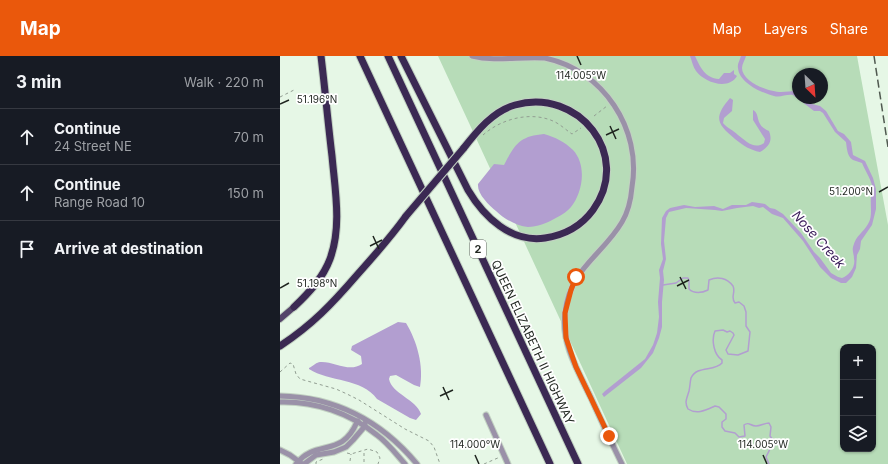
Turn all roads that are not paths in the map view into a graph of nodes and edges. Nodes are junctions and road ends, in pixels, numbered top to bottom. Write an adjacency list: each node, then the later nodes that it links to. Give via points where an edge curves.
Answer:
1 (321, 56): 6 (highway, via 336,199 336,237 330,260 319,280)
2 (360, 56): 20 (highway, 2)
3 (388, 56): 21 (highway, QUEEN ELIZABETH II HIGHWAY / 2)
4 (401, 56): 8 (highway, bridge, via 468,190 480,208 498,226 530,238 542,239 562,234 590,214 605,186 606,162 599,138 581,117 557,104 537,102 506,109 483,125 462,149 406,216 378,252 333,303 308,327)
5 (472, 56): 22 (street, via 532,56 561,62 596,84 612,101 626,126 634,167 628,209 606,244 576,277 565,313 566,338 572,357)
6 (294, 307): 7 (main road)
7 (280, 319)
8 (280, 346)
9 (280, 396): 12 (street, via 323,401)
10 (280, 402): 13 (street, via 304,403 331,409)
11 (486, 415): 19 (street)
12 (364, 418): 13 (street); 14 (street); 18 (street, via 392,438)
13 (356, 422): 14 (street); 16 (street, via 350,435 341,443 315,450)
14 (365, 426): 16 (street, via 346,447 316,455); 17 (street, via 381,438)
15 (280, 450): 16 (street)
16 (300, 463)
17 (405, 464)
18 (417, 464)
19 (508, 464)
20 (550, 464)
21 (578, 464)
22 (622, 464)

